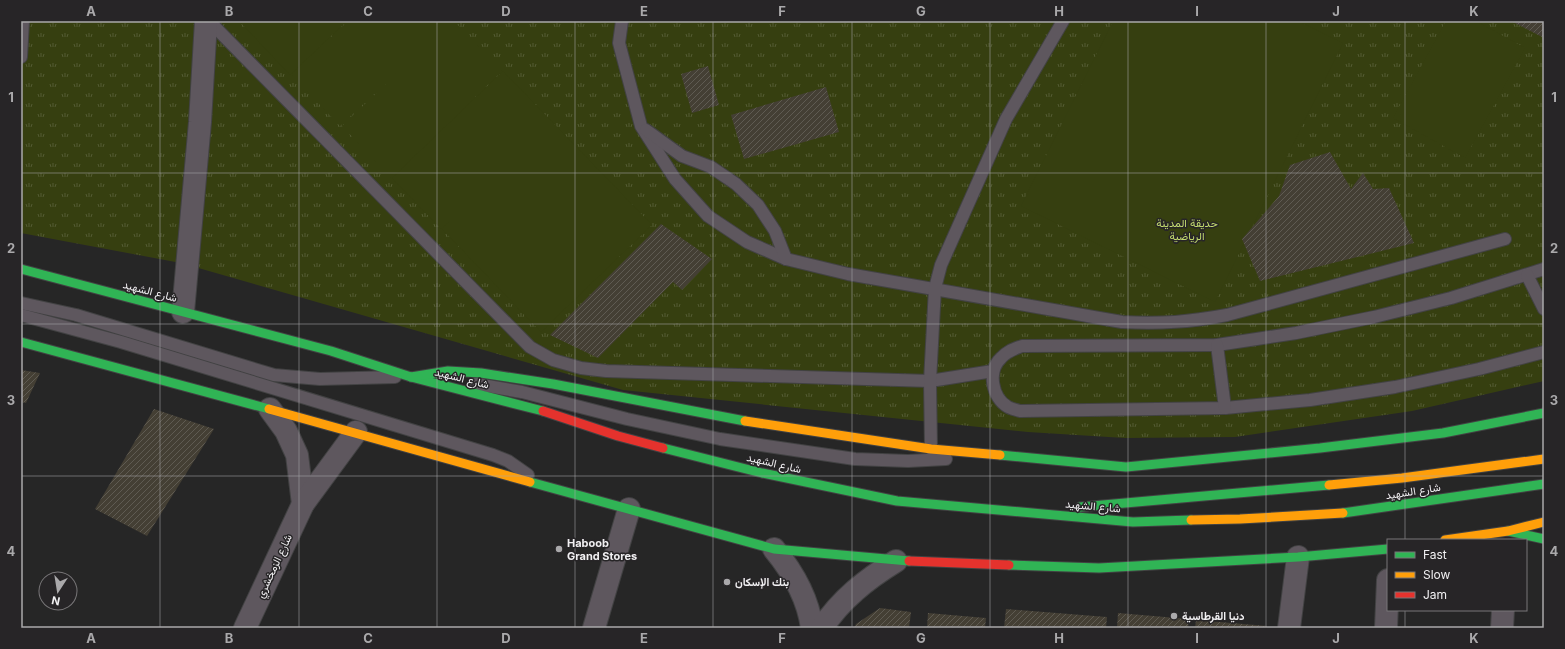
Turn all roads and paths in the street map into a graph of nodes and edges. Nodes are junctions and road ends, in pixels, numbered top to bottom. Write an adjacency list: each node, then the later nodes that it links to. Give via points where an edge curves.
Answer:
1 (23, 21): 5 (lane)
2 (208, 21): 15 (street); 22 (lane, via 530,347 553,360 580,368 606,371)
3 (622, 21): 6 (lane, via 619,44)
4 (1063, 21): 12 (lane, via 1006,119 941,265)
5 (21, 57)
6 (640, 126): 8 (lane, via 675,179 708,216 747,242); 8 (lane, via 682,156 711,167 736,184 758,205 775,231)
7 (1505, 239): 12 (lane, via 1227,316 1192,322 1122,322)
8 (786, 259): 12 (lane, via 848,274)
9 (21, 269): 15 (main road, شارع الشهيد)
10 (1544, 269): 11 (lane)
11 (1527, 275): 14 (lane); 18 (lane, via 1451,298 1374,317 1296,333)
12 (935, 288): 22 (lane)
13 (21, 303): 21 (lane, via 76,315 274,375 320,380)
14 (1544, 310)
15 (183, 312): 21 (main road, شارع الشهيد, via 331,352)
16 (21, 315): 30 (lane, via 121,342 493,455 508,461)
17 (21, 342): 24 (main road)
18 (1217, 344): 20 (lane, via 1022,346 1010,350 999,359); 23 (lane)
19 (1544, 352): 23 (lane, via 1479,370 1395,387 1310,400)
20 (993, 371): 22 (lane); 23 (lane, via 993,384 998,397 1008,406 1020,411)
21 (411, 377): 27 (main road, via 448,371 481,372 742,420); 28 (lane, via 522,392 720,439 832,456 908,461); 34 (main road, شارع الشهيد, via 540,410 618,436 762,474 897,501)
22 (930, 381): 27 (lane)
23 (1225, 408)
24 (270, 409): 26 (main road); 32 (street, via 286,431 297,455)
25 (1544, 413): 28 (main road, via 1443,433 1126,467)
26 (356, 432): 30 (main road); 32 (street, شارع الزمخشري)
27 (931, 449): 28 (main road)
28 (997, 455)
29 (1544, 459): 34 (main road, via 1402,478)
30 (539, 484): 33 (main road)
31 (1544, 484): 34 (main road, شارع الشهيد, via 1354,512 1240,519 1133,522)
32 (304, 504): 45 (street, شارع الزمخشري)
33 (628, 509): 40 (main road); 46 (street)
34 (1022, 512)
35 (1544, 522): 36 (main road)
36 (1508, 535): 37 (main road); 38 (main road)
37 (1458, 539)
38 (1544, 540)
39 (1387, 548): 41 (main road)
40 (774, 549): 42 (main road); 47 (street, via 787,565 806,600)
41 (1298, 557): 42 (main road, via 1099,568); 49 (street)
42 (896, 561): 48 (street, via 858,587 841,603)
43 (1387, 604): 50 (street)
44 (1503, 611): 51 (street)
45 (245, 628)
46 (594, 628)
47 (812, 628)
48 (822, 628)
49 (1289, 628)
50 (1386, 628)
51 (1502, 628)

